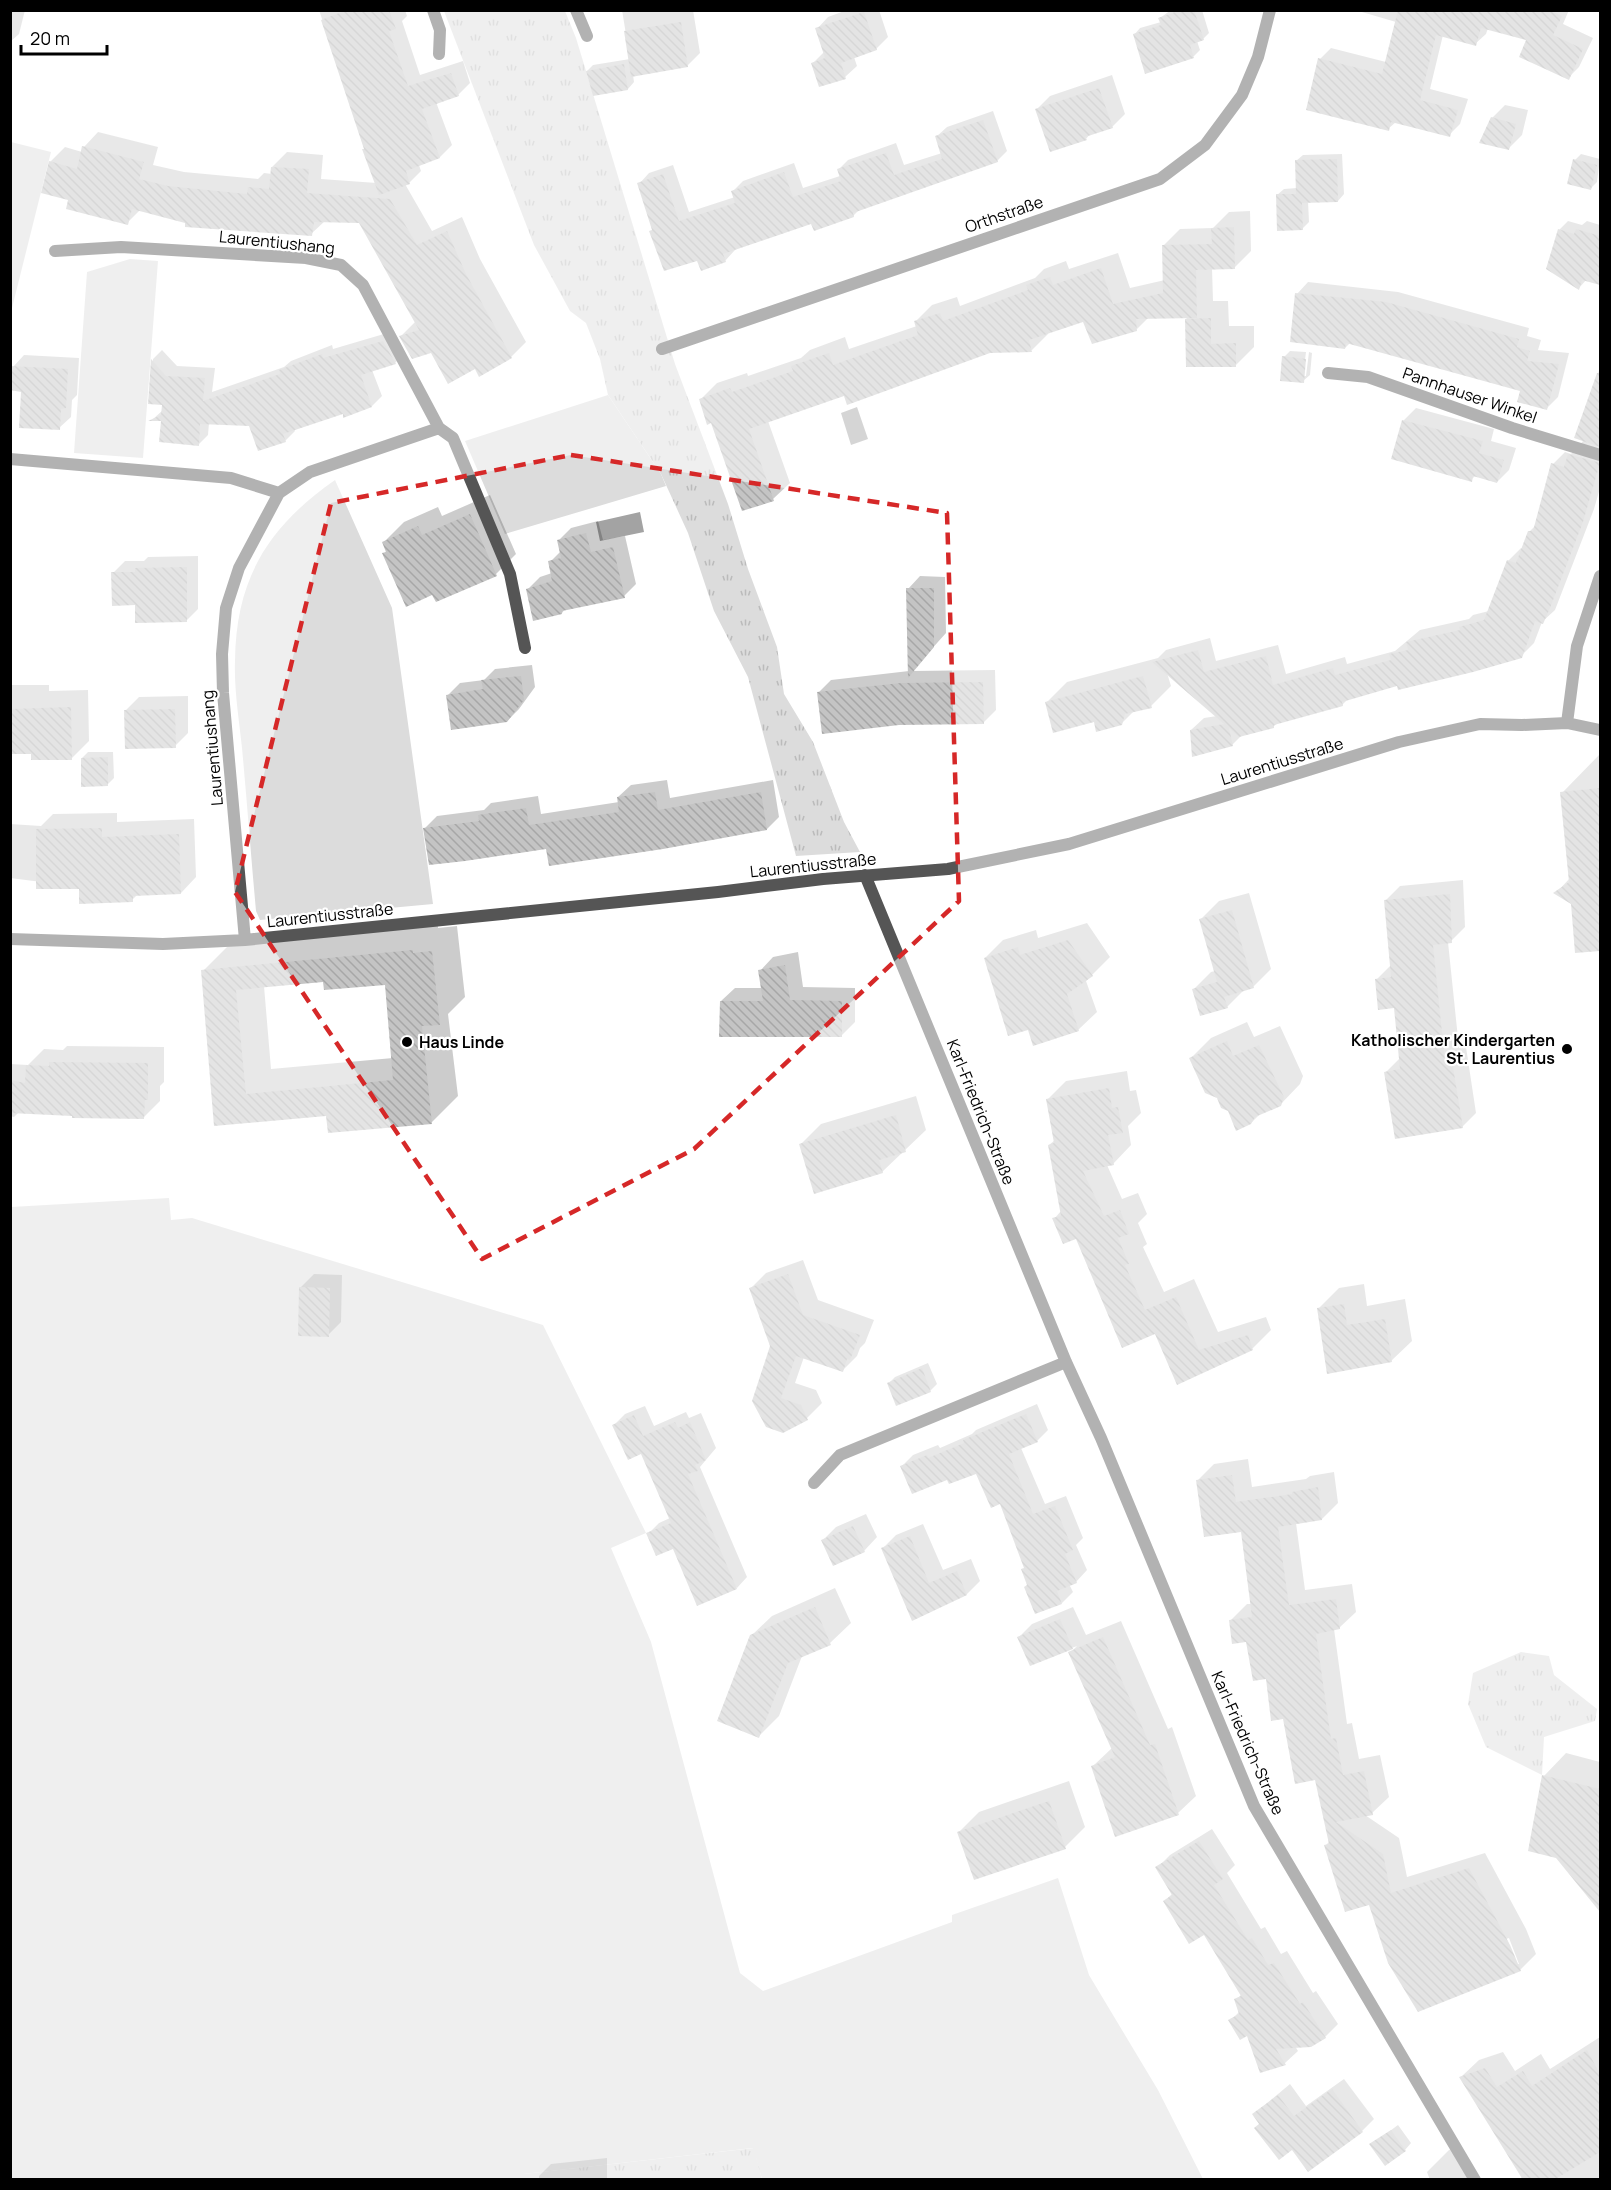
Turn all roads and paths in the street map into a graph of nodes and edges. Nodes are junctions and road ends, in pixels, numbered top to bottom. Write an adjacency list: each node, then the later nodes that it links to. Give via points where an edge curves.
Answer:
1 (433, 10): 5 (street, via 440,30)
2 (576, 10): 4 (street)
3 (1270, 10): 7 (street, Orthstraße, via 1258,57 1242,95 1205,145 1160,178)
4 (587, 36)
5 (439, 54)
6 (55, 251): 9 (street, Laurentiushang, via 121,247 306,258 341,265 363,285)
7 (662, 349)
8 (1328, 373): 10 (street, Pannhauser Winkel, via 1368,377)
9 (439, 428): 12 (street, Laurentiushang, via 310,472); 14 (street, Laurentiushang, via 453,438 510,574)
10 (1600, 455)
11 (10, 459): 12 (street, via 231,478)
12 (279, 493): 19 (street, Laurentiushang, via 239,568 226,608 222,654)
13 (1600, 576): 15 (street, via 1577,646)
14 (525, 648)
15 (1567, 723): 16 (street, Laurentiusstraße); 17 (street, Laurentiusstraße, via 1480,724 1399,742 1069,844 948,869)
16 (1600, 730)
17 (865, 875): 19 (street, Laurentiusstraße); 20 (street, Karl-Friedrich-Straße)
18 (10, 939): 19 (street, Laurentiusstraße, via 163,944)
19 (245, 940)
20 (1066, 1362): 21 (street, via 840,1455); 22 (street, Karl-Friedrich-Straße, via 1254,1806)
21 (814, 1483)
22 (1475, 2180)

